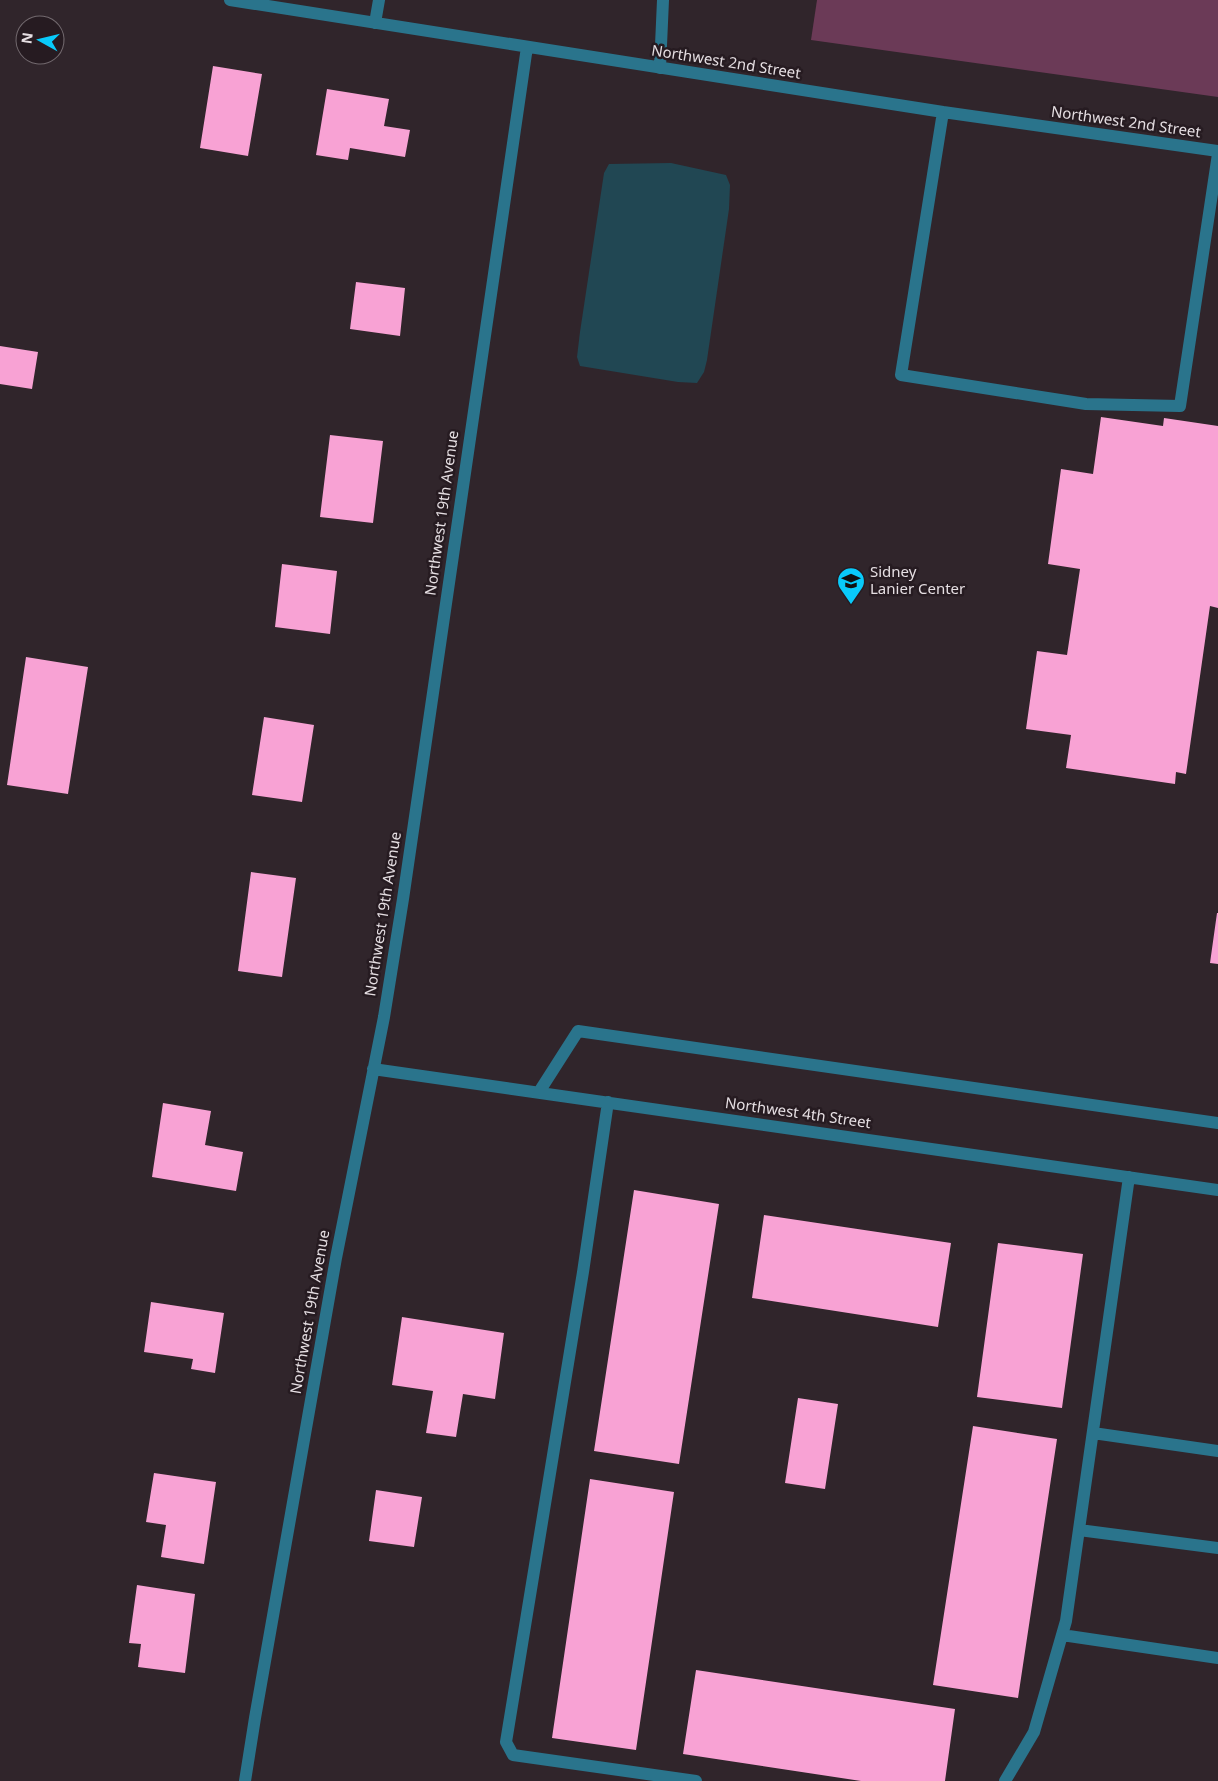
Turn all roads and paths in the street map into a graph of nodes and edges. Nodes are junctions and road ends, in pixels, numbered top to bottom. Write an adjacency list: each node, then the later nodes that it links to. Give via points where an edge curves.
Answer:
1 (230, 0): 4 (street, Northwest 2nd Street)
2 (379, 0): 4 (street)
3 (663, 0): 6 (street)
4 (375, 23): 5 (street, Northwest 2nd Street)
5 (526, 47): 6 (street, Northwest 2nd Street); 9 (street, Northwest 19th Avenue, via 404,889)
6 (660, 68): 7 (street, Northwest 2nd Street)
7 (943, 112): 8 (street, Northwest 2nd Street); 8 (street, via 901,375 1077,403 1180,406)
8 (1218, 152)
9 (373, 1068): 10 (street, Northwest 4th Street); 21 (street, Northwest 19th Avenue)
10 (539, 1092): 11 (street, Northwest 4th Street); 12 (street, via 578,1031)
11 (608, 1102): 13 (street, Northwest 4th Street); 22 (street, via 506,1742 513,1755)
12 (1218, 1123)
13 (1128, 1177): 14 (street, Northwest 4th Street); 15 (street)
14 (1218, 1190)
15 (1093, 1434): 16 (street); 17 (street)
16 (1218, 1451)
17 (1079, 1530): 18 (street); 19 (street)
18 (1218, 1548)
19 (1062, 1635): 20 (street); 23 (street, via 1034,1732)
20 (1218, 1658)
21 (245, 1781)
22 (696, 1781)
23 (1005, 1781)

